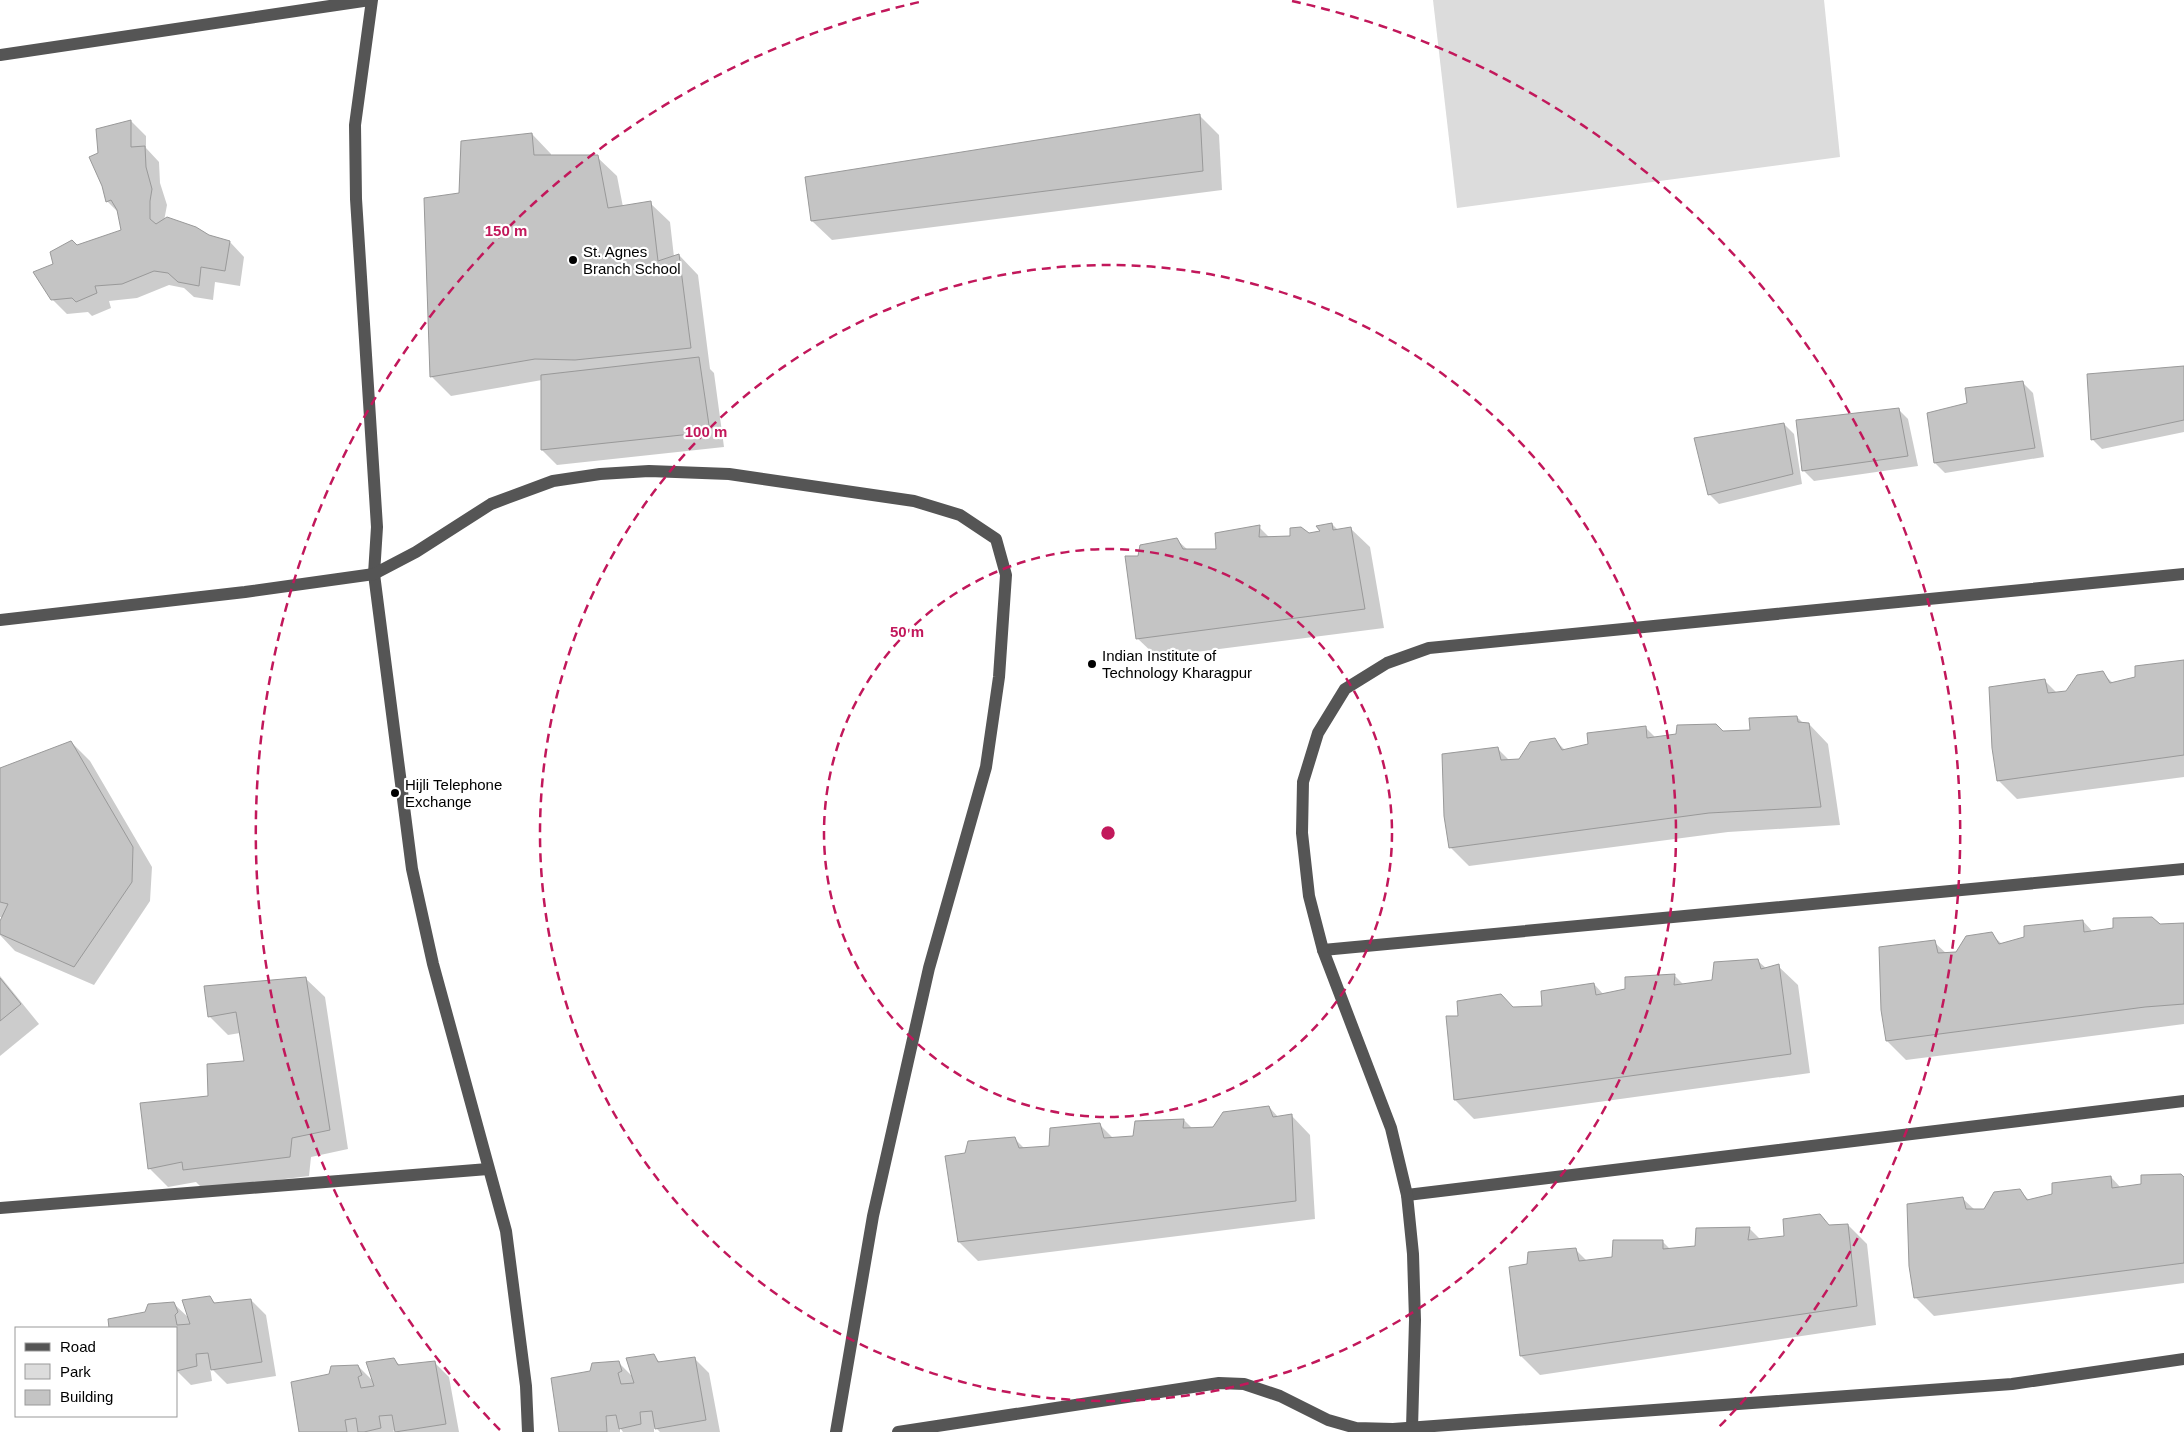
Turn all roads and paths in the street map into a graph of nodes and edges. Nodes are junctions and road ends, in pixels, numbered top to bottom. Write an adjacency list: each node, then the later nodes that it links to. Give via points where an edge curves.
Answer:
1 (371, 0): 2 (street); 3 (street, via 356,134 356,199 377,527)
2 (0, 55)
3 (374, 574): 5 (street); 9 (street, via 412,869 433,964); 15 (street, via 416,552 491,504 553,481 610,473 729,474 914,501 960,516 996,539 1006,575 999,677 986,767 925,987 873,1216)
4 (2184, 574): 7 (street, via 1429,648 1387,662 1345,689 1318,733 1303,782 1302,833 1309,896)
5 (0, 620)
6 (2184, 869): 7 (street)
7 (1323, 950): 10 (street, via 1391,1128)
8 (2184, 1101): 10 (street)
9 (488, 1169): 11 (street); 14 (street, via 506,1231 526,1386)
10 (1407, 1195): 13 (street, via 1415,1320)
11 (0, 1208)
12 (2184, 1359): 13 (street, via 2012,1384)
13 (1412, 1428): 16 (street, via 1356,1428 1328,1420 1280,1396 1244,1384 1219,1383)
14 (528, 1432)
15 (836, 1432)
16 (898, 1432)

